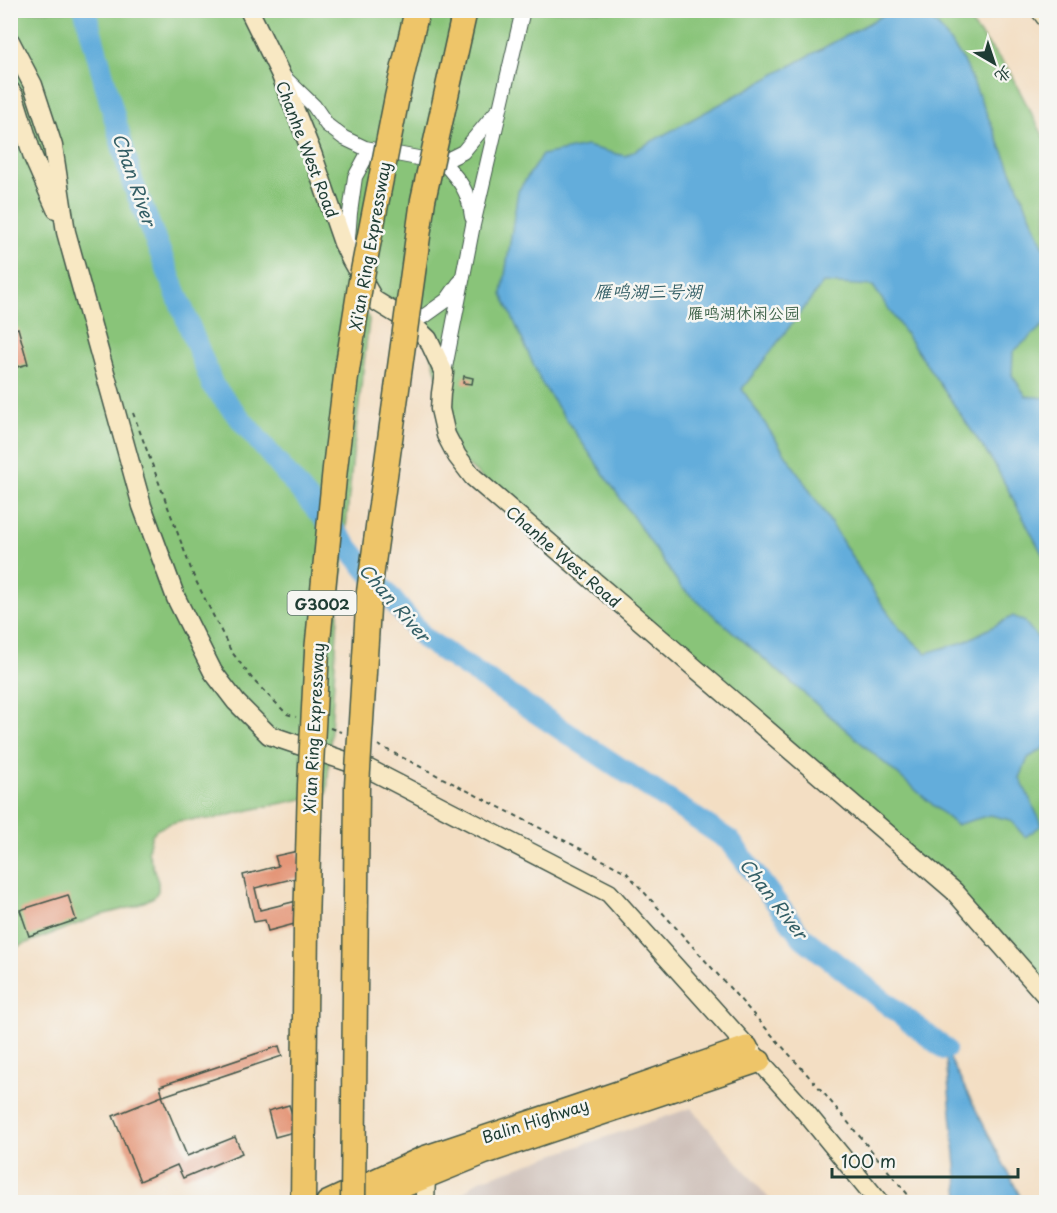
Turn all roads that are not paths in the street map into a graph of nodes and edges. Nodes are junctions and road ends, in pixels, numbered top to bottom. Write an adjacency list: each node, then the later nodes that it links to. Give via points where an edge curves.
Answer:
1 (249, 10): 8 (street, Chanhe West Road)
2 (417, 10): 22 (highway, Xi'an Ring Expressway / G3002, bridge, via 360,286 335,468 318,639 306,901)
3 (465, 10): 24 (highway, G3002, bridge, via 423,200 369,592 357,786)
4 (523, 10): 10 (street)
5 (1041, 11): 6 (street)
6 (1047, 18)
7 (10, 41): 14 (street, via 33,85 53,146)
8 (280, 74): 11 (street, via 314,106 327,125 344,138); 15 (street, Chanhe West Road)
9 (10, 90): 14 (street, via 33,157)
10 (500, 107): 12 (street, via 463,152); 13 (street)
11 (378, 150): 12 (street); 15 (street, via 367,155 355,177 348,239)
12 (444, 162): 13 (street, via 461,182 470,202)
13 (473, 225): 16 (street)
14 (66, 232): 20 (street, via 160,559 213,672 236,702 269,735 369,770 609,893)
15 (351, 260): 17 (street, Chanhe West Road, via 374,300)
16 (463, 278): 17 (street, via 447,300); 18 (street)
17 (410, 322): 18 (street, Chanhe West Road, via 428,339)
18 (444, 373): 19 (street, Chanhe West Road, via 440,409 446,435 473,477 954,891)
19 (1047, 996)
20 (754, 1054): 21 (main road, Balin Highway); 23 (main road, Balin Highway, via 630,1088 424,1157); 27 (street)
21 (426, 1178): 25 (main road, Balin Highway); 26 (street)
22 (303, 1203)
23 (327, 1203)
24 (353, 1203)
25 (367, 1203)
26 (426, 1203)
27 (879, 1203)

